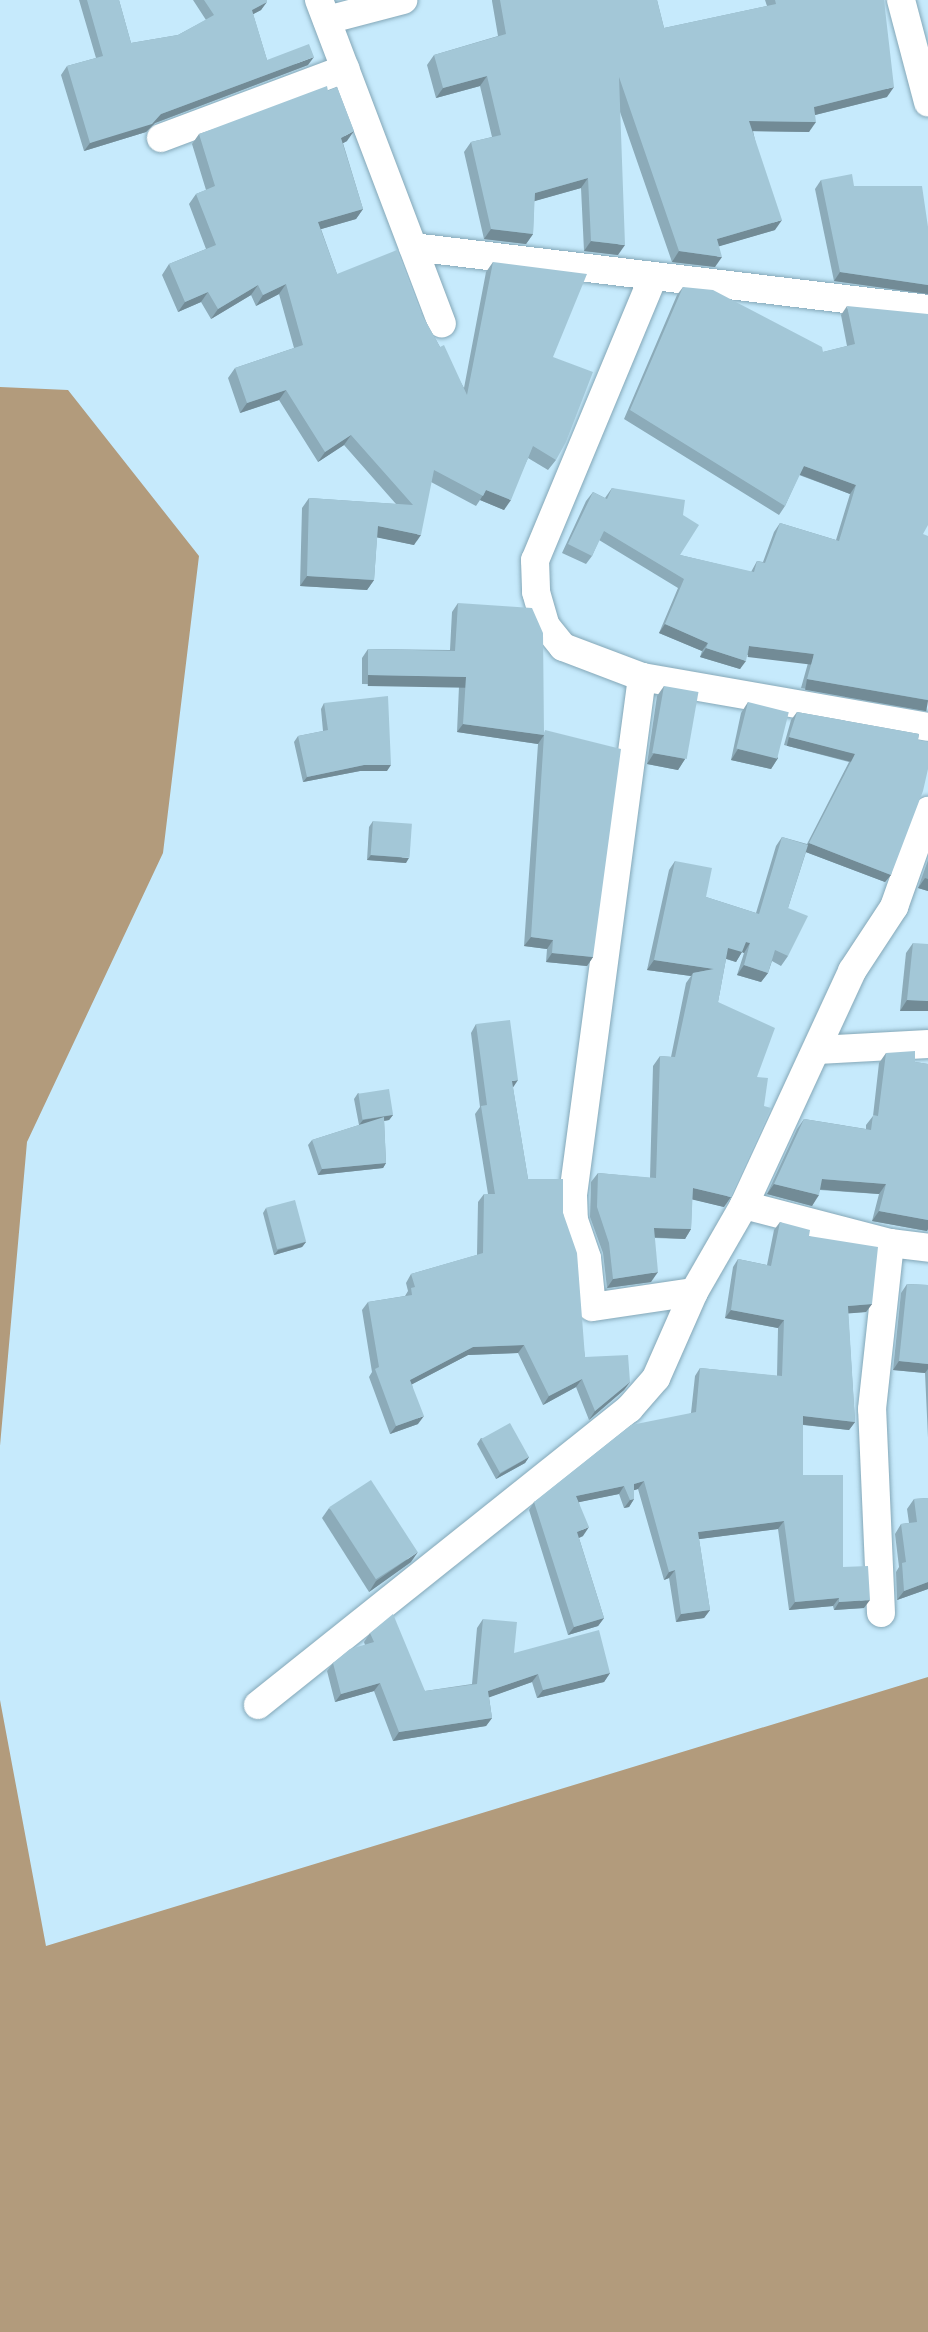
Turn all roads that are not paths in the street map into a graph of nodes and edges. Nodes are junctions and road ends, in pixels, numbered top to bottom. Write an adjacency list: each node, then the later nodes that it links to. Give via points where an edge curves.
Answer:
1 (403, 0): 3 (street)
2 (901, 0): 5 (street)
3 (323, 10): 4 (street)
4 (345, 69): 6 (street); 7 (street)
5 (928, 102)
6 (160, 138)
7 (413, 247): 8 (street); 10 (street)
8 (653, 277): 9 (street); 11 (street, via 535,560 536,592 546,626 563,647)
9 (928, 309)
10 (442, 323)
11 (642, 677): 12 (street); 19 (street, via 573,1195 574,1220 587,1258 592,1307)
12 (928, 728)
13 (928, 811): 15 (street, via 894,907 852,971)
14 (928, 1044): 15 (street)
15 (818, 1050): 16 (street)
16 (744, 1205): 17 (street); 19 (street)
17 (890, 1243): 18 (street); 20 (street, via 872,1409)
18 (928, 1248)
19 (694, 1292): 21 (street, via 656,1378 629,1409)
20 (881, 1612)
21 (258, 1705)

